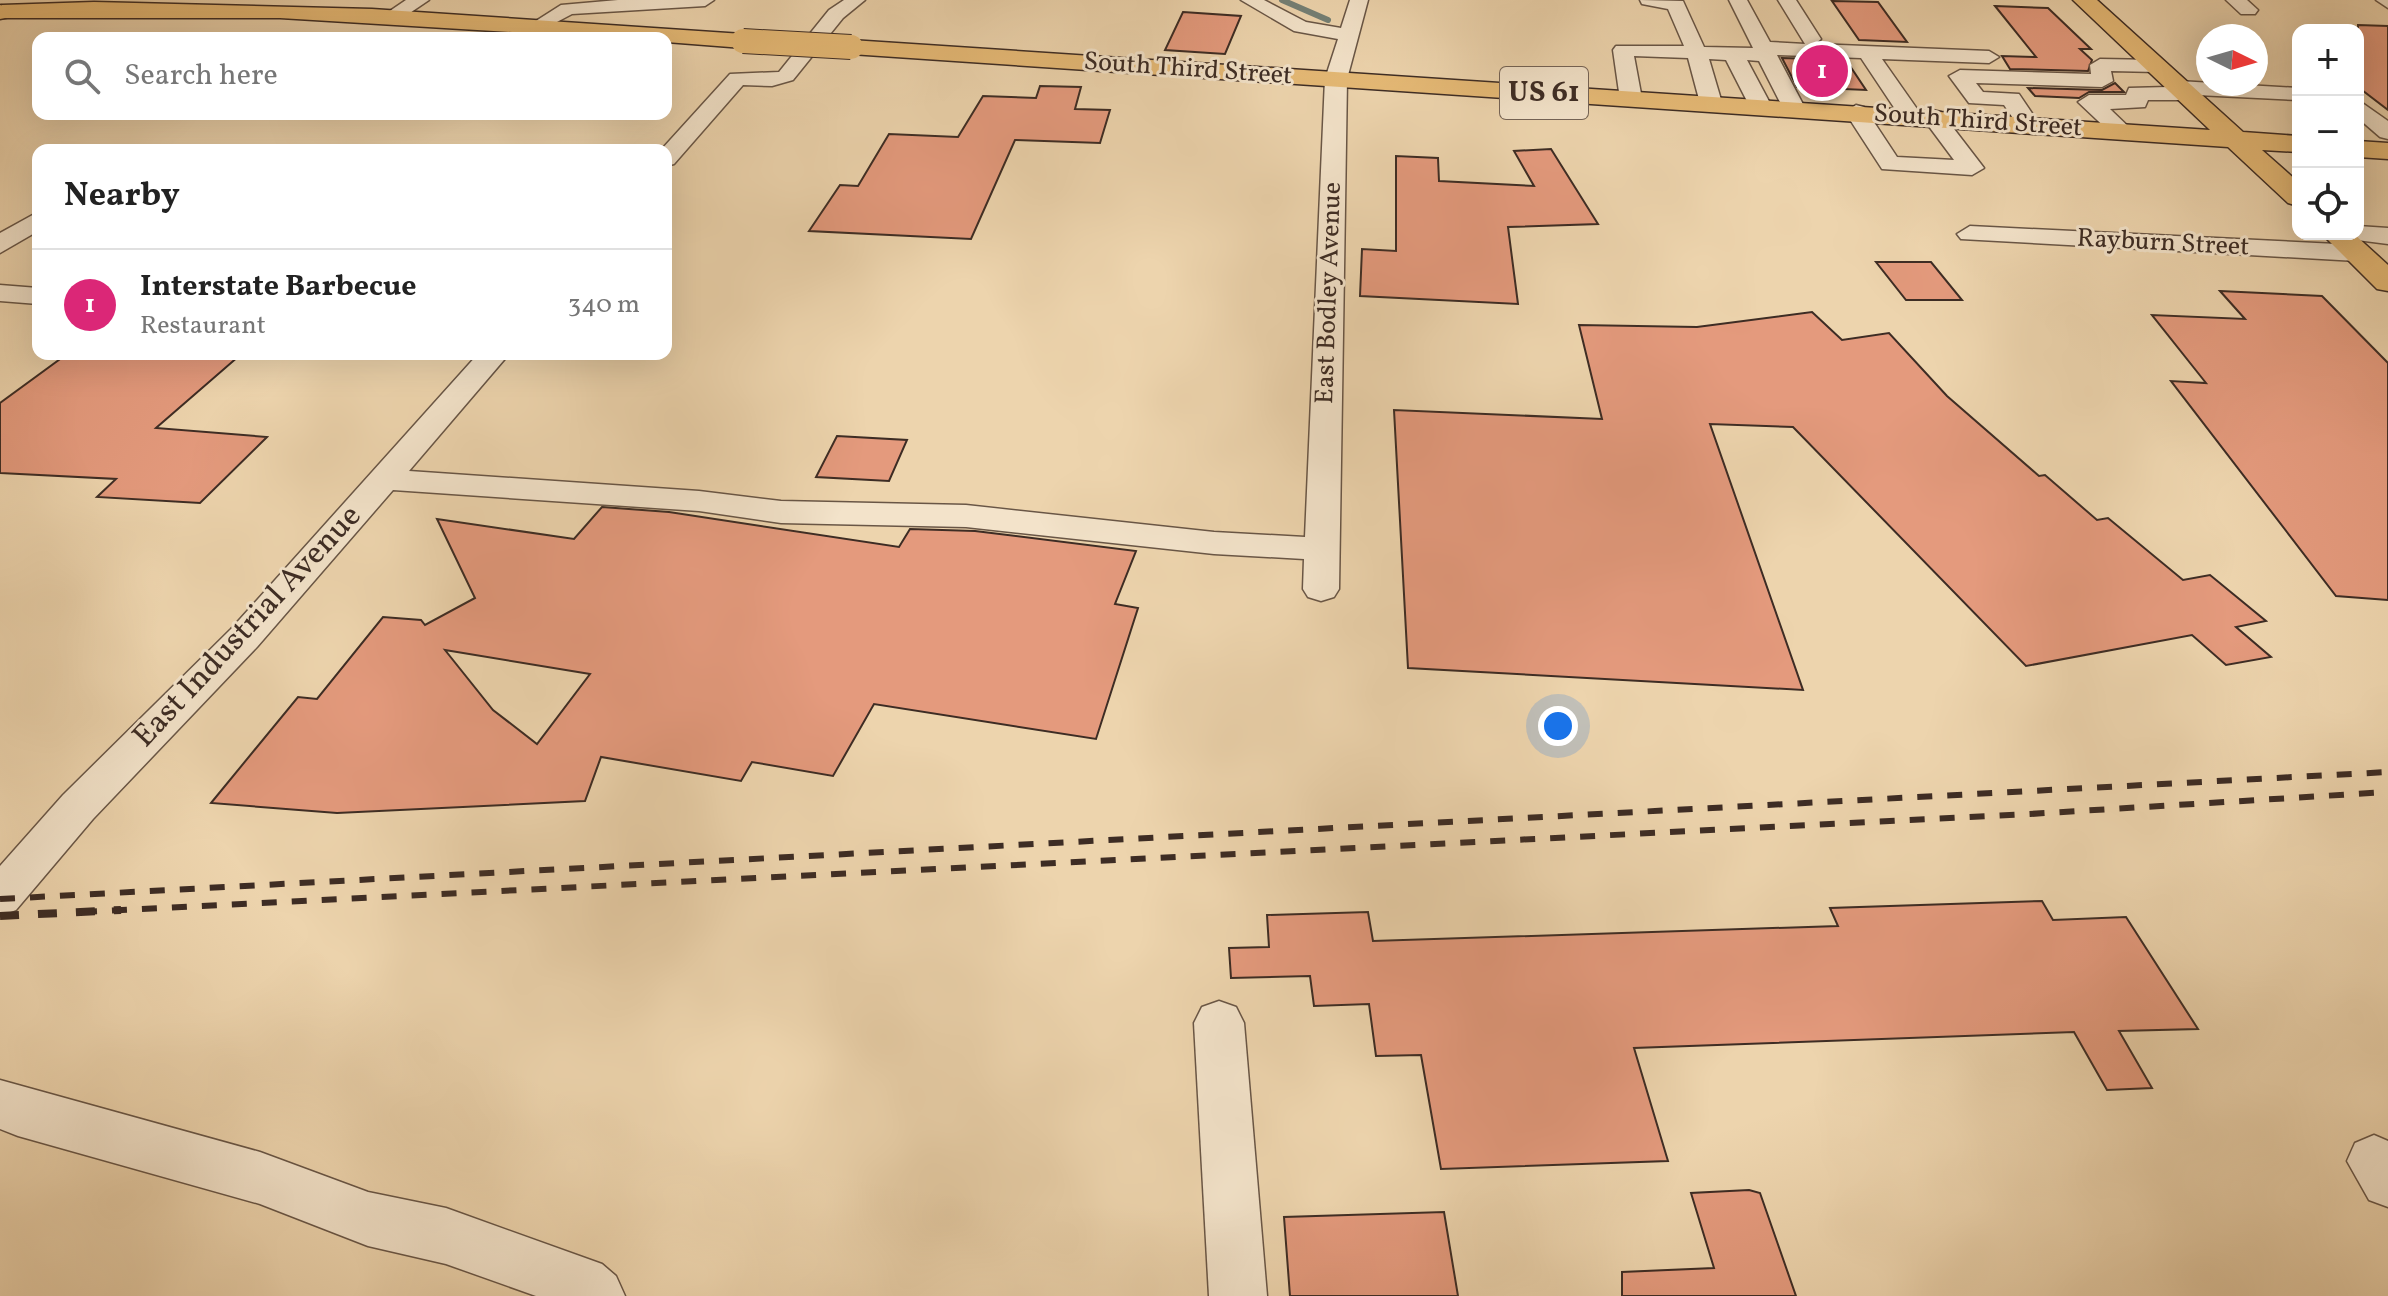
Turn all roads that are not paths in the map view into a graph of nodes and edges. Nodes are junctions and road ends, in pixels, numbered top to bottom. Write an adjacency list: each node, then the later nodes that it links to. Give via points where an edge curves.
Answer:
1 (420, 0): 12 (street)
2 (705, 0): 13 (street, via 568,9)
3 (856, 0): 48 (street, via 836,14 786,76 737,78)
4 (1250, 0): 15 (street, via 1301,27)
5 (1359, 0): 15 (street, East Bodley Avenue)
6 (1649, 0): 19 (street, via 1676,5)
7 (1738, 0): 18 (street)
8 (1787, 0): 17 (street)
9 (2084, 0): 23 (main road)
10 (77, 7): 11 (main road, South Third Street / US 61); 11 (main road, South Third Street / US 61, via 32,2); 12 (main road, South Third Street / US 61)
11 (1, 8)
12 (391, 17): 13 (main road, South Third Street / US 61)
13 (538, 26): 14 (main road, South Third Street / US 61, bridge)
14 (620, 32)
15 (1349, 35): 24 (street, East Bodley Avenue)
16 (672, 36): 24 (main road, South Third Street / US 61, bridge)
17 (1811, 39)
18 (1765, 52): 20 (street); 21 (street); 37 (street)
19 (1697, 53): 21 (street); 32 (street, via 1623,50); 35 (street)
20 (1868, 53): 22 (street); 41 (street)
21 (1733, 54): 36 (street)
22 (1989, 57)
23 (2157, 66): 25 (street, via 2100,65); 30 (main road)
24 (1336, 79): 32 (main road, South Third Street / US 61); 59 (street, East Bodley Avenue)
25 (2102, 81): 27 (street); 33 (street, via 1960,76 1977,98)
26 (2268, 92): 28 (street)
27 (2137, 93): 30 (street); 34 (street, via 2137,102)
28 (2292, 94)
29 (2196, 95): 30 (street)
30 (2189, 96): 38 (street); 44 (main road)
31 (2232, 96): 38 (street)
32 (1631, 99): 35 (main road, South Third Street / US 61)
33 (2011, 99): 34 (street); 42 (street)
34 (2089, 102): 43 (street)
35 (1711, 103): 36 (main road, South Third Street / US 61)
36 (1760, 105): 37 (main road, South Third Street / US 61)
37 (1794, 108): 39 (main road, South Third Street / US 61)
38 (2249, 111): 40 (street)
39 (1856, 112): 41 (main road, South Third Street / US 61); 41 (street, via 1890,164 1972,168)
40 (2292, 114)
41 (1922, 117): 42 (main road, South Third Street / US 61)
42 (2029, 125): 43 (main road, South Third Street / US 61)
43 (2122, 131): 44 (main road, South Third Street / US 61)
44 (2237, 139): 45 (main road, South Third Street / US 61); 49 (main road)
45 (2292, 144)
46 (2364, 149): 47 (main road)
47 (2388, 151)
48 (672, 152)
49 (2292, 191)
50 (32, 224): 53 (street)
51 (1970, 234): 54 (street, Rayburn Street)
52 (2388, 236): 54 (street, Rayburn Street)
53 (0, 245)
54 (2367, 257)
55 (0, 293): 56 (street)
56 (32, 296)
57 (489, 360): 58 (street, East Industrial Avenue)
58 (384, 479): 59 (street, via 699,501 781,512 966,516); 61 (street, East Industrial Avenue, via 244,638 78,807)
59 (1321, 549): 60 (street, East Bodley Avenue)
60 (1321, 589)
61 (0, 897)
62 (1219, 1023): 65 (street)
63 (0, 1104): 64 (street, via 260,1178 368,1219 446,1236 582,1284)
64 (596, 1296)
65 (1238, 1296)

